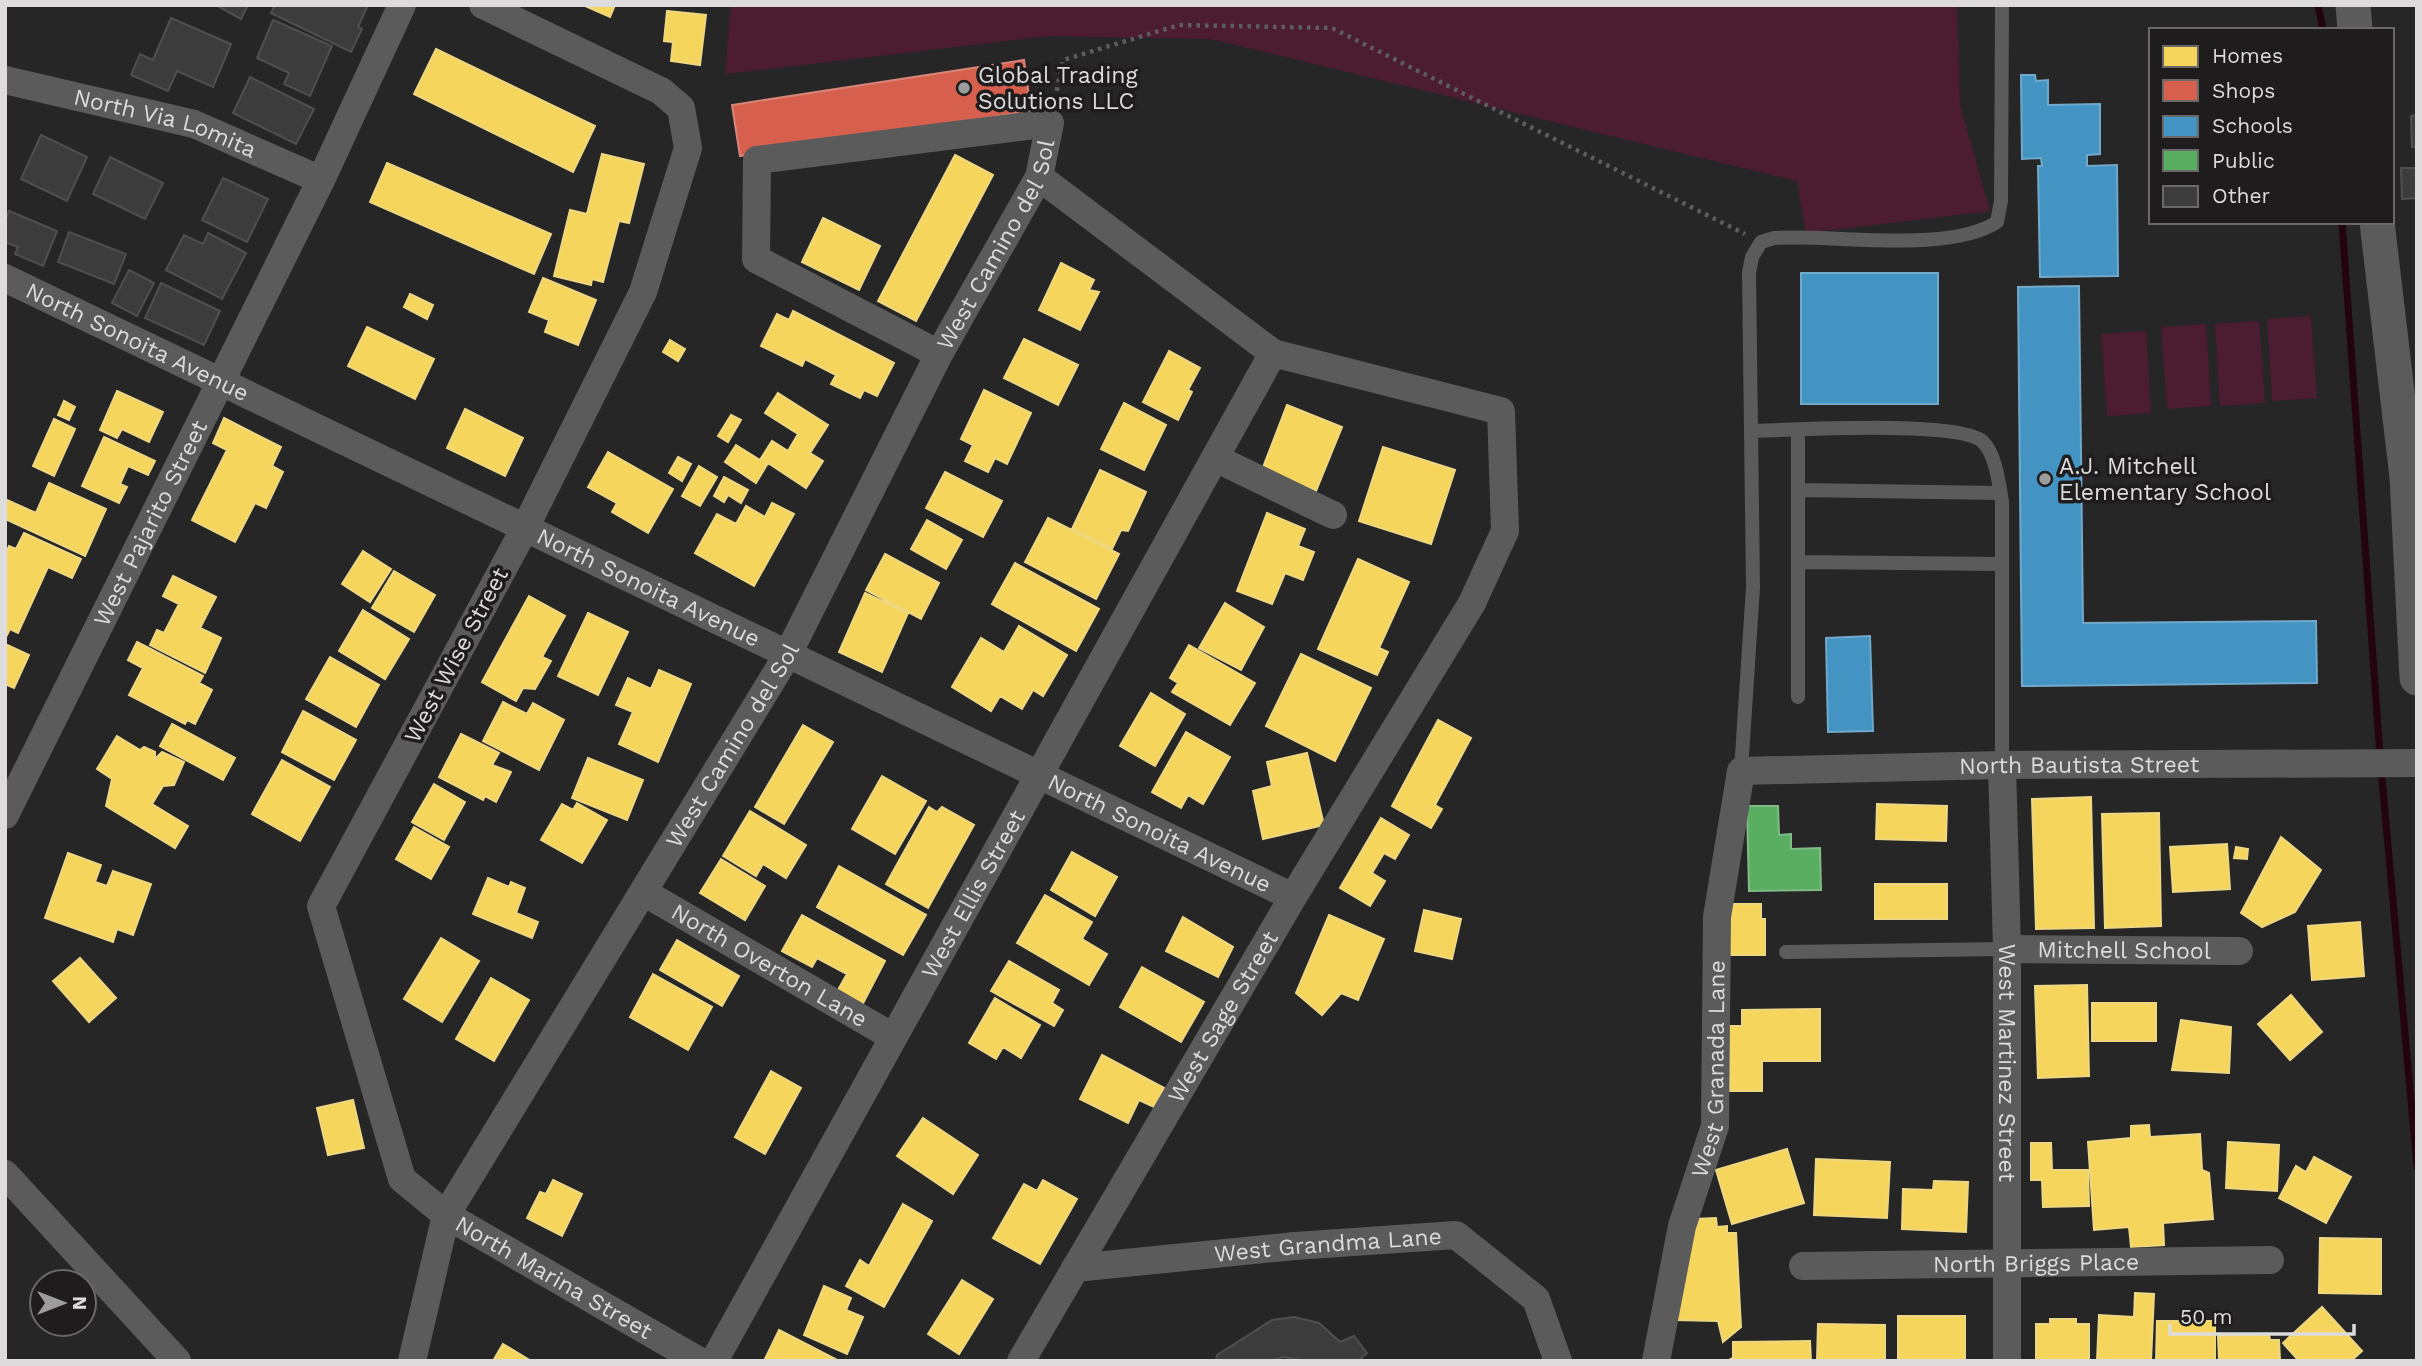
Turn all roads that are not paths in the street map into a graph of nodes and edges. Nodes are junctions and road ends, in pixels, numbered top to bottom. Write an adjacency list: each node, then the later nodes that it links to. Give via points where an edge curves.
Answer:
1 (402, 5): 8 (street, West Pajarito Street)
2 (483, 5): 21 (street, West Wise Street, via 661,91 681,108 688,148 642,292)
3 (2002, 5): 15 (lane, via 2001,201 1997,222 1956,237 1796,237 1761,242 1749,273)
4 (2353, 5): 5 (street)
5 (2355, 28)
6 (5, 80): 8 (street, North Via Lomita, via 194,124)
7 (1039, 177): 11 (street); 12 (street, West Camino del Sol); 12 (street, West Camino del Sol, via 1050,122 757,160 756,259)
8 (321, 180): 13 (street, West Pajarito Street)
9 (2376, 224): 17 (street)
10 (5, 278): 13 (street, North Sonoita Avenue)
11 (1273, 353): 16 (street, West Ellis Street); 33 (street, West Sage Street, via 1501,411 1505,531 1472,603)
12 (939, 354): 24 (street, West Camino del Sol)
13 (221, 382): 21 (street, North Sonoita Avenue); 31 (street, West Pajarito Street)
14 (1798, 430): 15 (lane); 18 (lane); 19 (lane, via 1966,433 1982,442)
15 (1751, 431): 29 (lane, via 1753,587)
16 (1215, 458): 20 (street); 30 (street, West Ellis Street)
17 (2412, 475): 25 (street)
18 (1798, 490): 19 (lane); 22 (lane)
19 (2000, 493): 23 (lane)
20 (1334, 515)
21 (525, 528): 24 (street, North Sonoita Avenue); 39 (street, West Wise Street, via 321,906 402,1179)
22 (1798, 562): 23 (lane); 26 (lane)
23 (2002, 564): 28 (lane)
24 (788, 654): 30 (street, North Sonoita Avenue); 32 (street, West Camino del Sol)
25 (2417, 678)
26 (1798, 697)
27 (2417, 763): 28 (street, North Bautista Street)
28 (2002, 765): 29 (street, North Bautista Street); 34 (street, West Martinez Street)
29 (1741, 771): 50 (street, West Granada Lane, via 1717,917 1715,1126 1682,1226)
30 (1039, 775): 33 (street, North Sonoita Avenue); 37 (street, West Ellis Street)
31 (5, 815)
32 (645, 894): 37 (street, North Overton Lane); 39 (street, West Camino del Sol)
33 (1293, 897): 43 (street, West Sage Street)
34 (2007, 949): 35 (street, Mitchell School); 36 (lane); 41 (street, West Martinez Street)
35 (2239, 951)
36 (1786, 952)
37 (893, 1037): 47 (street, West Ellis Street)
38 (5, 1174): 44 (street)
39 (446, 1215): 45 (street, West Camino del Sol); 46 (street, North Marina Street)
40 (2270, 1260): 41 (street, North Briggs Place)
41 (2006, 1264): 42 (street, North Briggs Place); 51 (street, West Martinez Street)
42 (1803, 1266)
43 (1075, 1268): 48 (street, West Sage Street); 49 (street, West Grandma Lane, via 1456,1235 1536,1299)
44 (177, 1361)
45 (412, 1361)
46 (699, 1361)
47 (714, 1361)
48 (1021, 1361)
49 (1558, 1361)
50 (1656, 1361)
51 (2007, 1361)

